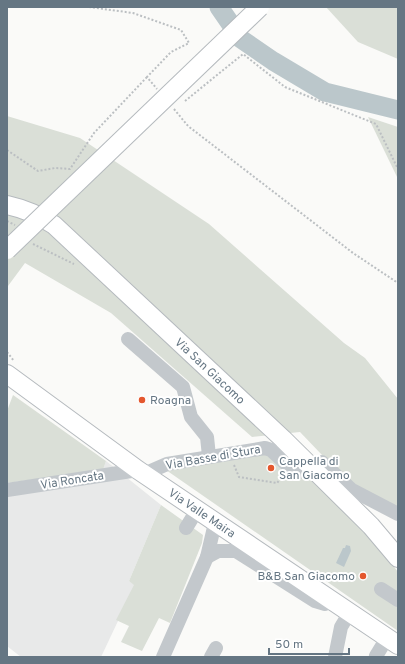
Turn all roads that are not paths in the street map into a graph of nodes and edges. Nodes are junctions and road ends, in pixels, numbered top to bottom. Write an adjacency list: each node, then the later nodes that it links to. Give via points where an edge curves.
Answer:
1 (260, 7): 3 (main road, bridge)
2 (7, 206): 7 (main road, Via San Giacomo, via 42,216 54,225)
3 (7, 250)
4 (128, 339): 6 (street, via 183,386 191,417 207,437)
5 (8, 373): 8 (main road, Via Valle Maira)
6 (209, 456): 7 (street, Via Basse di Stura, via 265,448 271,450 296,473); 8 (street, Via Basse di Stura)
7 (310, 466): 11 (street, Via Basse di Stura, via 322,462 352,490); 15 (main road, Via San Giacomo, via 372,526)
8 (141, 472): 9 (street, Via Roncata); 10 (main road, Via Valle Maira)
9 (7, 490)
10 (197, 510): 12 (main road, Via Valle Maira); 13 (street)
11 (398, 514)
12 (215, 523): 14 (street); 17 (main road, Via Valle Maira)
13 (186, 528)
14 (207, 558): 17 (street, via 218,551 236,551 315,601 325,604); 21 (street)
15 (398, 558)
16 (381, 588): 18 (street)
17 (332, 600): 19 (main road, Via Valle Maira)
18 (398, 600)
19 (350, 612): 20 (main road, Via Valle Maira); 22 (street, via 340,627)
20 (393, 641): 23 (street)
21 (163, 657)
22 (335, 657)
23 (377, 657)

